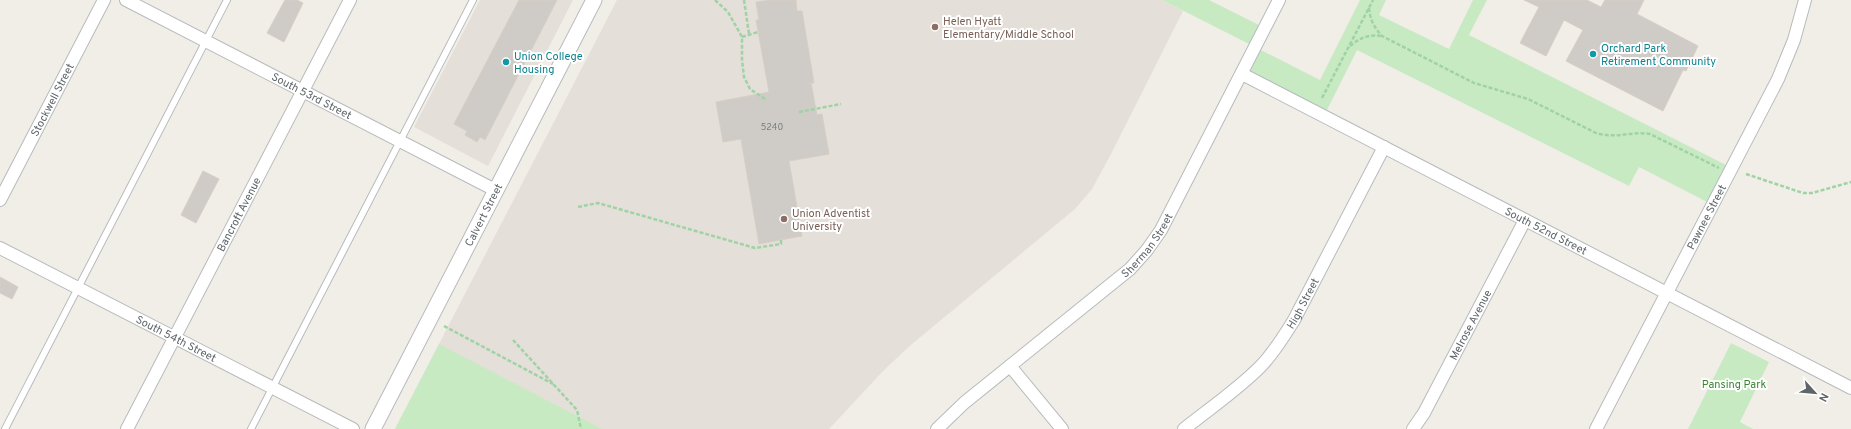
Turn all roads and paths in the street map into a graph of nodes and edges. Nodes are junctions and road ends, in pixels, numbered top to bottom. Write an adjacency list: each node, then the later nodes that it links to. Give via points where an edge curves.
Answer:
1 (104, 0): 31 (street, Stockwell Street)
2 (126, 0): 17 (street, South 53rd Street)
3 (227, 0): 17 (lane)
4 (350, 0): 20 (street, Bancroft Avenue)
5 (473, 0): 25 (lane)
6 (594, 0): 30 (street, Calvert Street)
7 (715, 0): 16 (path, via 728,12)
8 (744, 0): 14 (path)
9 (1279, 0): 19 (street, Sherman Street)
10 (1373, 0): 12 (path)
11 (1805, 0): 27 (street, Pawnee Street, via 1794,40 1781,72)
12 (1369, 8): 15 (path, via 1374,28); 18 (path)
13 (758, 32): 14 (path)
14 (749, 34): 16 (path)
15 (1382, 36): 18 (path, via 1360,38); 27 (path, via 1474,83 1528,99 1596,133 1607,137 1650,134)
16 (742, 37): 21 (path, via 744,77 750,89)
17 (206, 41): 20 (street, South 53rd Street); 36 (lane)
18 (1348, 47): 22 (path)
19 (1242, 74): 26 (street, South 52nd Street); 41 (street, Sherman Street, via 1161,230 1147,250 1130,269)
20 (303, 91): 25 (street, South 53rd Street); 39 (street, Bancroft Avenue)
21 (766, 98)
22 (1322, 98)
23 (841, 104): 24 (path)
24 (799, 112)
25 (399, 141): 30 (street, South 53rd Street); 43 (lane)
26 (1384, 148): 33 (street, South 52nd Street); 53 (street, High Street, via 1294,320 1277,346 1249,376)
27 (1730, 171): 37 (street, Pawnee Street)
28 (1746, 174): 29 (path, via 1803,193 1812,193)
29 (1851, 182)
30 (496, 192): 49 (street, Calvert Street)
31 (0, 200)
32 (578, 207): 34 (path, via 598,203 755,248 781,244)
33 (1525, 220): 37 (street, South 52nd Street); 54 (street, Melrose Avenue)
34 (781, 240)
35 (0, 248): 36 (street, South 54th Street)
36 (77, 288): 39 (street, South 54th Street); 45 (lane)
37 (1667, 293): 44 (street, South 52nd Street); 55 (street, Pawnee Street)
38 (444, 326): 42 (path)
39 (175, 338): 43 (street, South 54th Street); 46 (street, Bancroft Avenue)
40 (513, 340): 42 (path)
41 (1010, 366): 51 (street, Sherman Street, via 964,403); 52 (street)
42 (553, 384): 50 (path, via 577,410)
43 (273, 388): 47 (lane); 48 (street, South 54th Street)
44 (1851, 388)
45 (6, 429)
46 (127, 429)
47 (251, 429)
48 (353, 429)
49 (373, 429)
50 (581, 429)
51 (937, 429)
52 (1062, 429)
53 (1184, 429)
54 (1414, 429)
55 (1596, 429)

